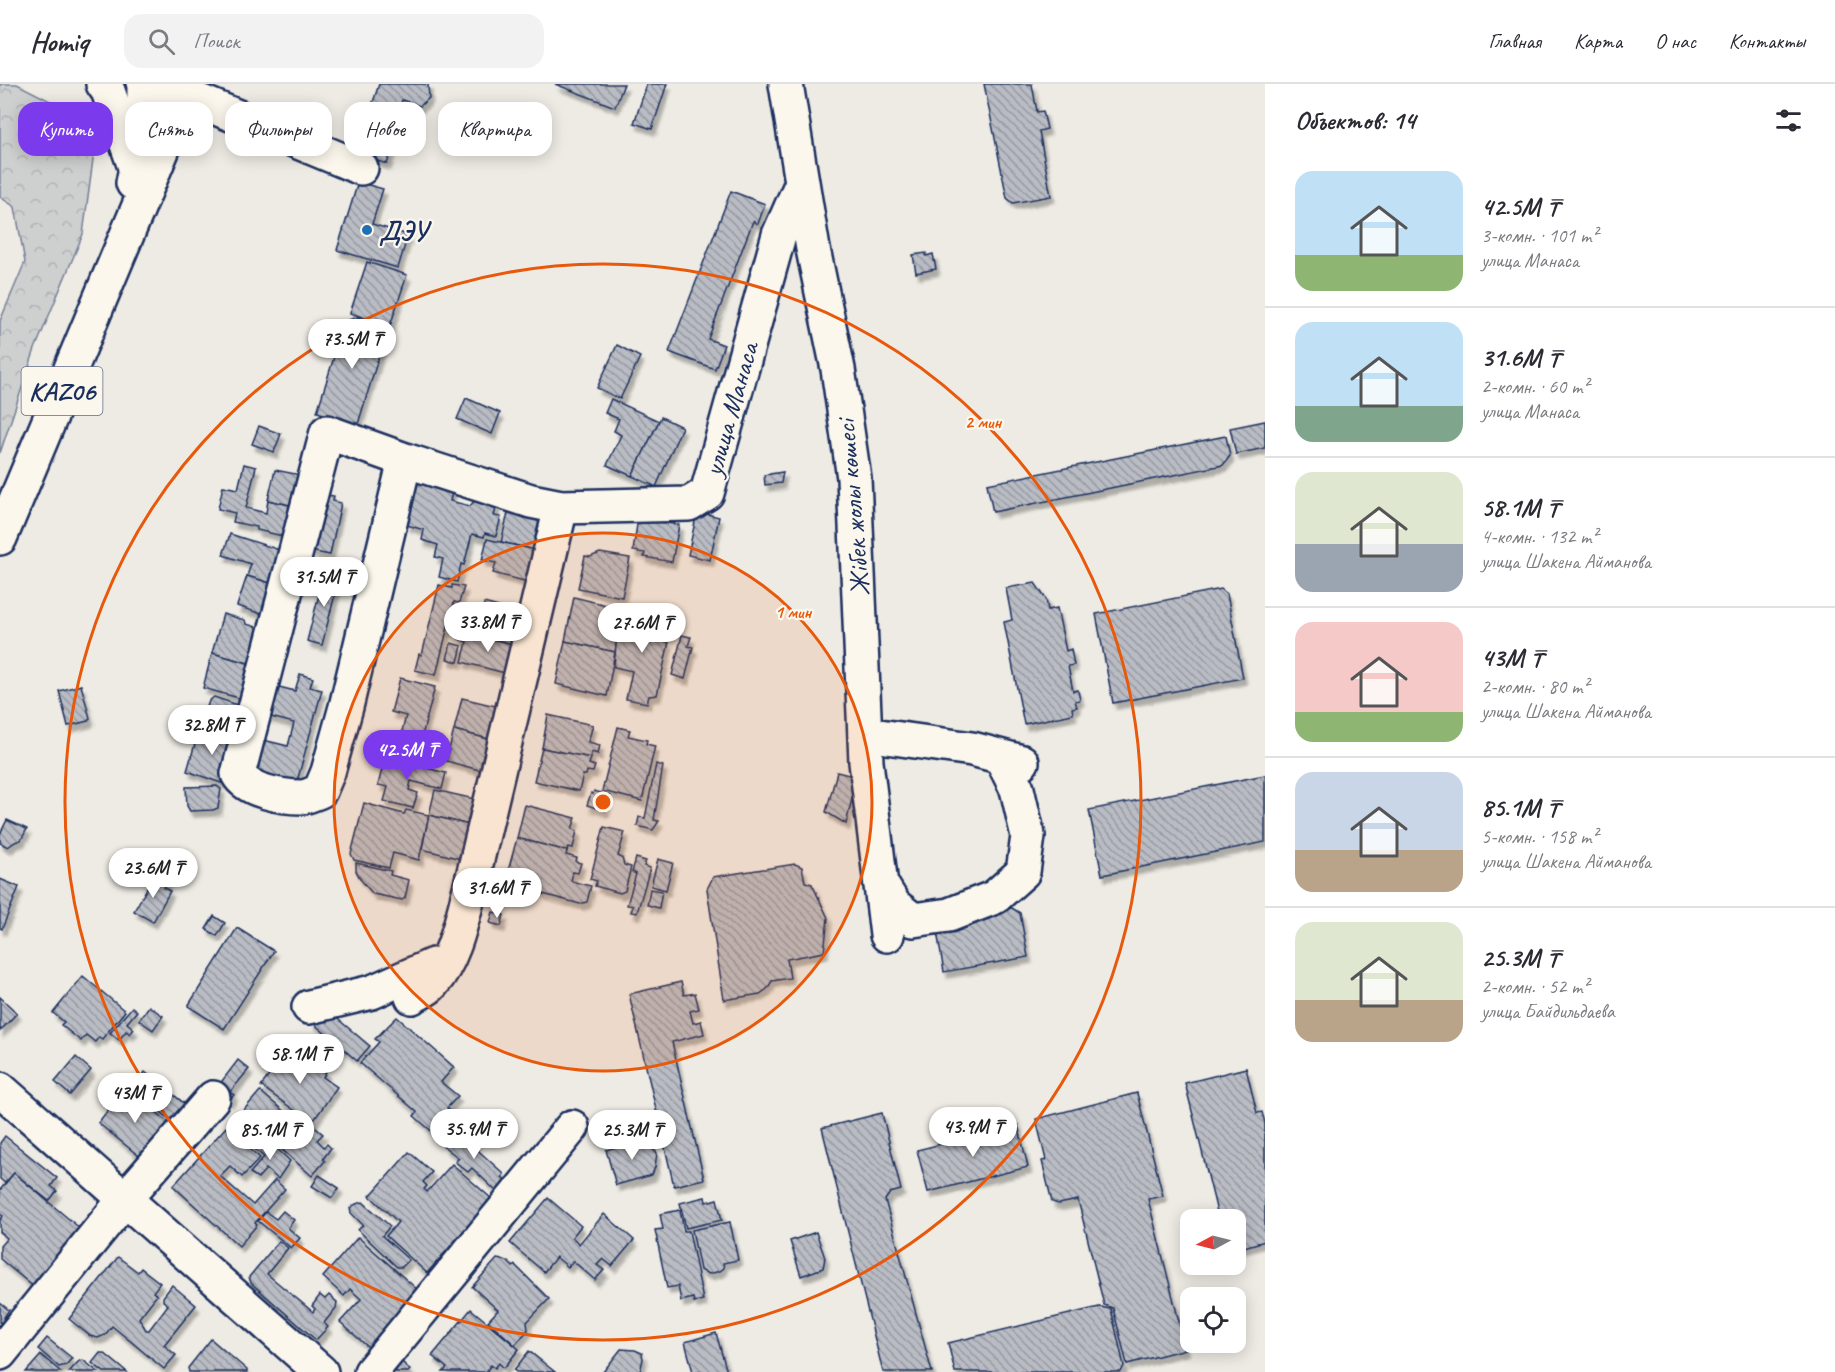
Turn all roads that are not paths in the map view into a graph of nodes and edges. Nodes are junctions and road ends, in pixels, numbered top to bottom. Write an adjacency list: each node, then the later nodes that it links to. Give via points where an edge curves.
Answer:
1 (103, 84): 6 (main road, KAZ06)
2 (144, 84): 6 (main road, KAZ06, via 144,126)
3 (786, 84): 7 (main road, Жібек жолы көшесі)
4 (183, 88): 5 (main road); 8 (main road, KAZ06, via 170,132)
5 (360, 168)
6 (136, 169): 8 (main road, KAZ06)
7 (801, 184): 10 (main road, улица Манаса, via 779,235 707,493 689,504); 12 (main road, Жібек жолы көшесі, via 838,369 854,478)
8 (123, 243): 11 (main road, KAZ06)
9 (405, 460): 9 (main road, улица Манаса, via 346,707 320,791 303,797 255,788 238,774 327,432); 10 (main road, улица Манаса)
10 (561, 507): 15 (main road, via 471,885)
11 (0, 538)
12 (865, 734): 13 (main road, Жібек жолы көшесі); 13 (main road, via 972,749 1015,760 1017,789 1029,836 1023,872 995,897 949,915 914,920 894,905)
13 (881, 884): 14 (main road, Жібек жолы көшесі)
14 (887, 935)
15 (448, 957): 16 (main road, via 430,986); 17 (main road, via 372,992)
16 (412, 997)
17 (309, 1007)
18 (0, 1089): 21 (main road)
19 (213, 1098): 21 (main road)
20 (572, 1126): 24 (main road)
21 (125, 1199): 22 (main road); 23 (main road)
22 (0, 1353)
23 (321, 1372)
24 (371, 1372)

